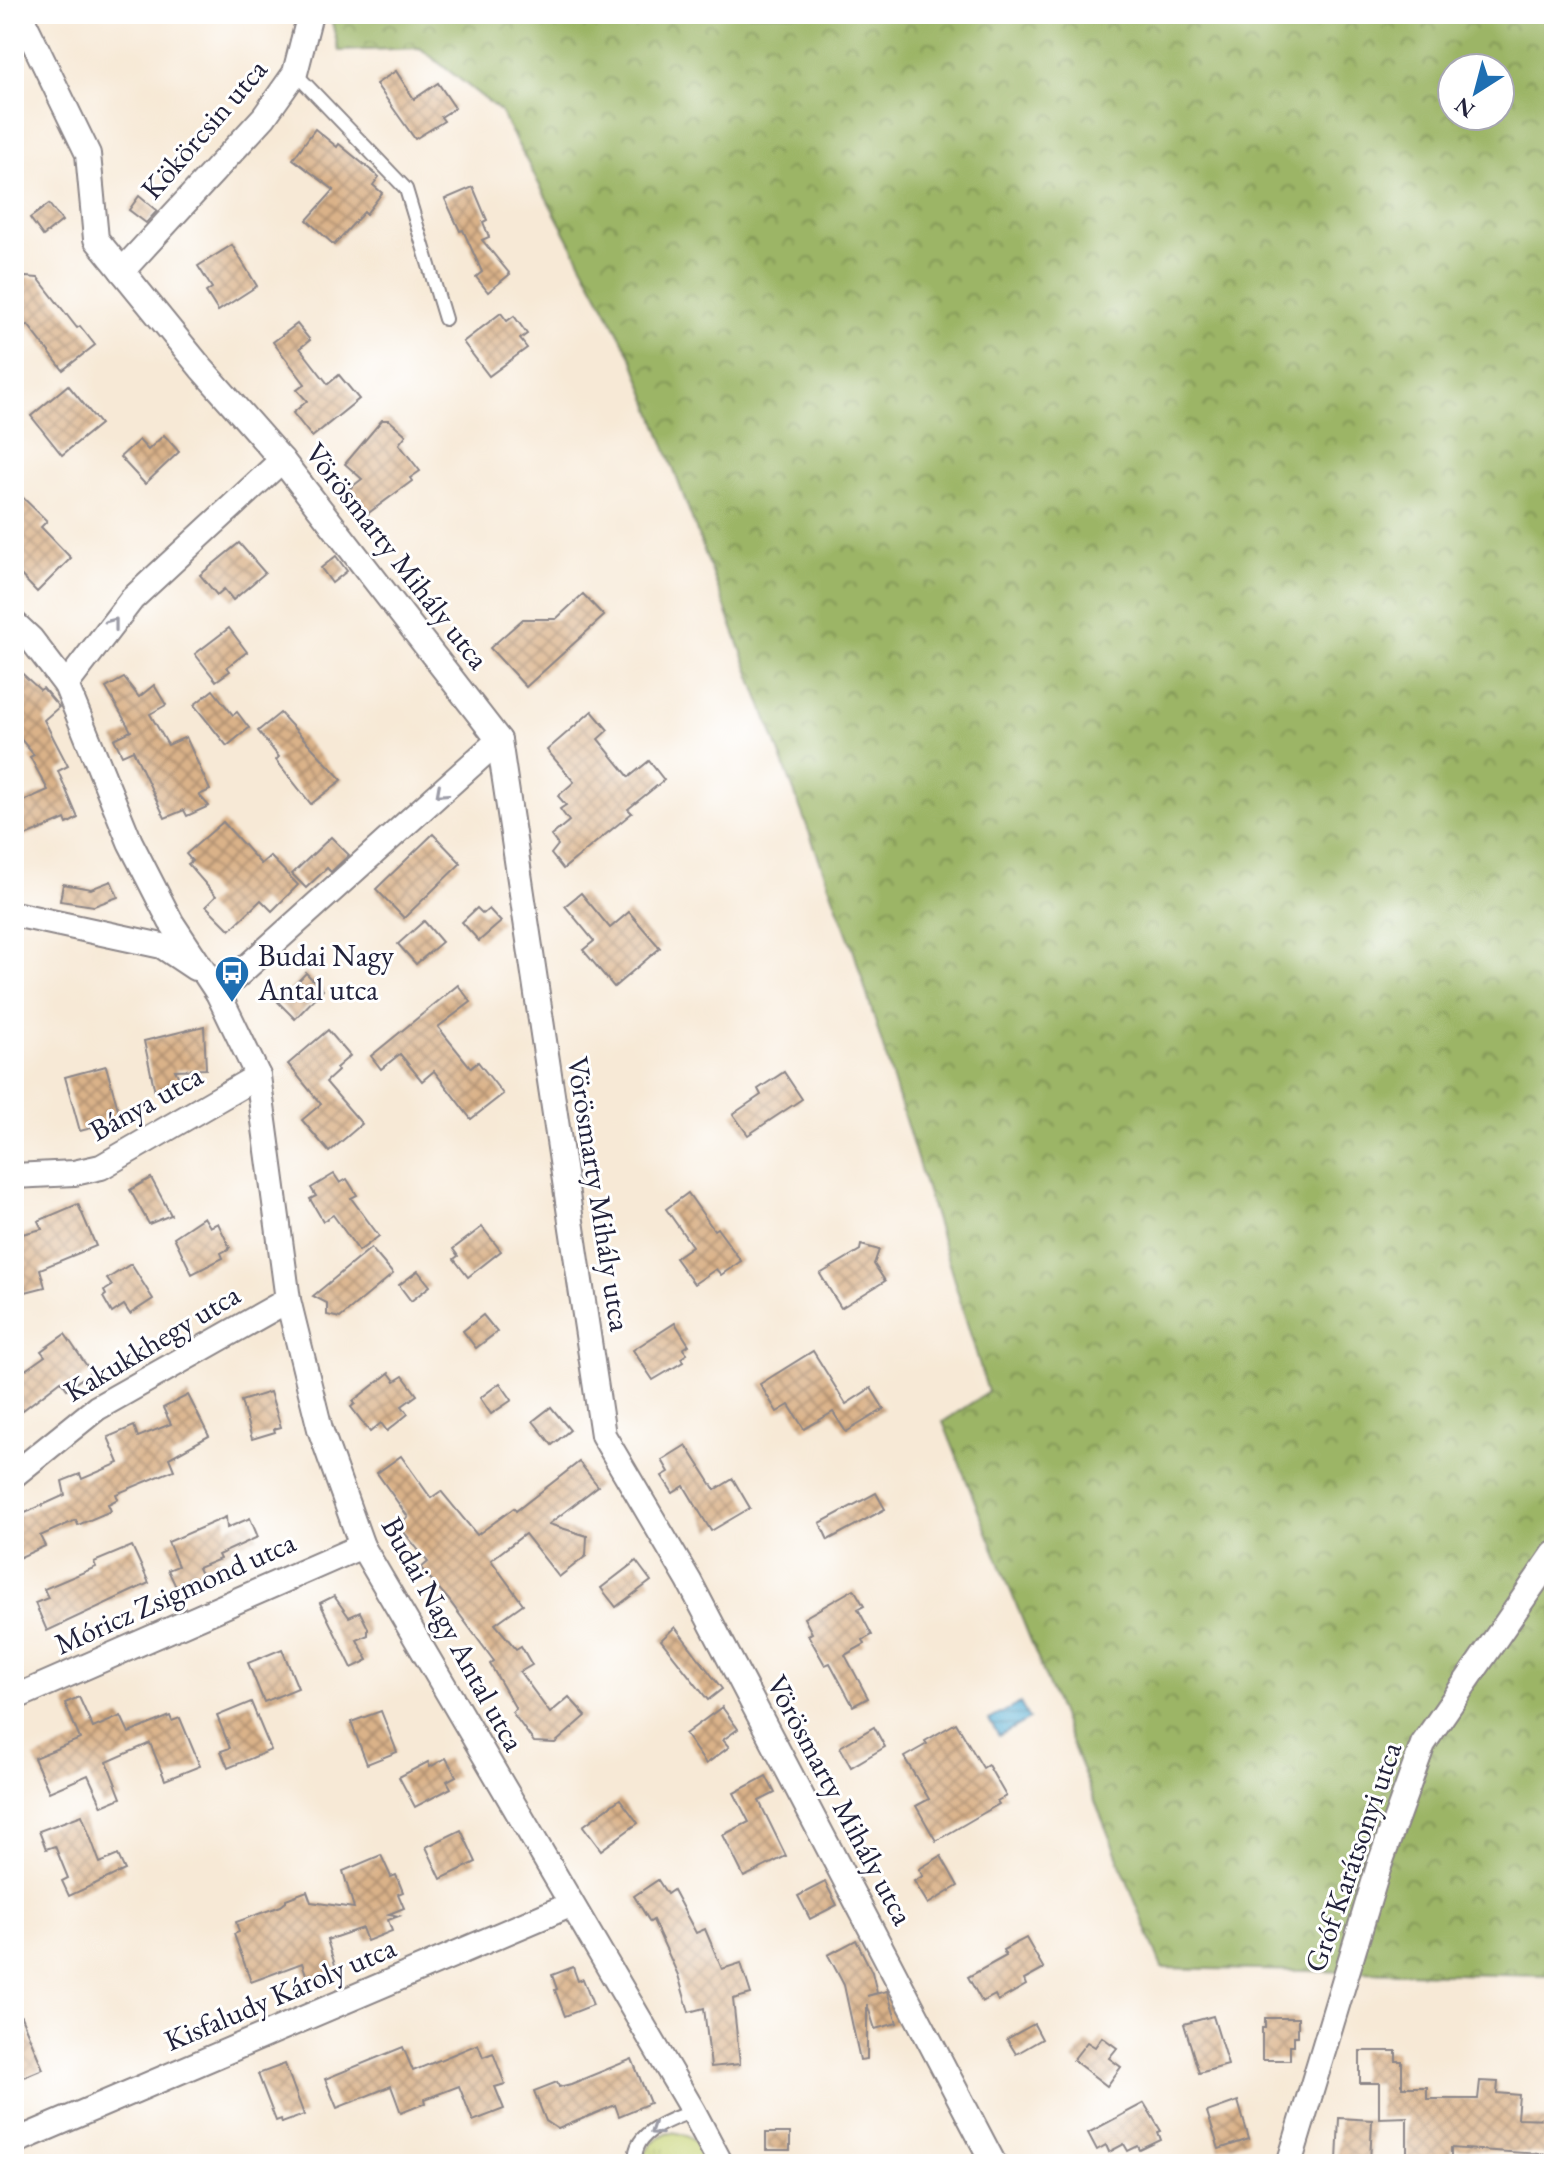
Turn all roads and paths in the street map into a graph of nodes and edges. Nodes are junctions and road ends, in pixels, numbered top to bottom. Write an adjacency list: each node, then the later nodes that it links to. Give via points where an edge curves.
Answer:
1 (20, 14): 4 (street, Vörösmarty Mihály utca, via 88,154 96,239)
2 (310, 14): 3 (street, Kökörcsin utca)
3 (295, 73): 4 (street, Kökörcsin utca, via 264,117); 5 (lane, via 406,189)
4 (122, 271): 6 (street, Vörösmarty Mihály utca)
5 (445, 319)
6 (282, 460): 8 (street, one-way to 6, via 132,599); 9 (street, Vörösmarty Mihály utca)
7 (14, 623): 8 (street, Budai Nagy Antal utca)
8 (66, 685): 11 (street, Budai Nagy Antal utca, via 130,842 171,922)
9 (499, 740): 11 (street, one-way to 11); 24 (street, Vörösmarty Mihály utca, via 603,1435 697,1595)
10 (14, 914): 11 (street, via 162,946)
11 (211, 983): 12 (street, Budai Nagy Antal utca)
12 (258, 1076): 13 (street, Bánya utca, via 101,1167); 14 (street, Budai Nagy Antal utca)
13 (14, 1176)
14 (288, 1300): 15 (street, Kakukkhegy utca, via 97,1408); 16 (street, Budai Nagy Antal utca, via 320,1429)
15 (14, 1475)
16 (362, 1546): 18 (street, Móricz Zsigmond utca); 19 (street, Budai Nagy Antal utca)
17 (1554, 1554): 25 (street, Gróf Karátsonyi utca, via 1423,1744 1379,1866)
18 (14, 1698)
19 (570, 1905): 20 (street, Budai Nagy Antal utca); 21 (street, Kisfaludy Károly utca)
20 (693, 2111): 22 (lane, one-way to 22, via 660,2124 642,2139); 23 (street, Budai Nagy Antal utca)
21 (14, 2142)
22 (636, 2164)
23 (721, 2164)
24 (994, 2164)
25 (1289, 2164)

